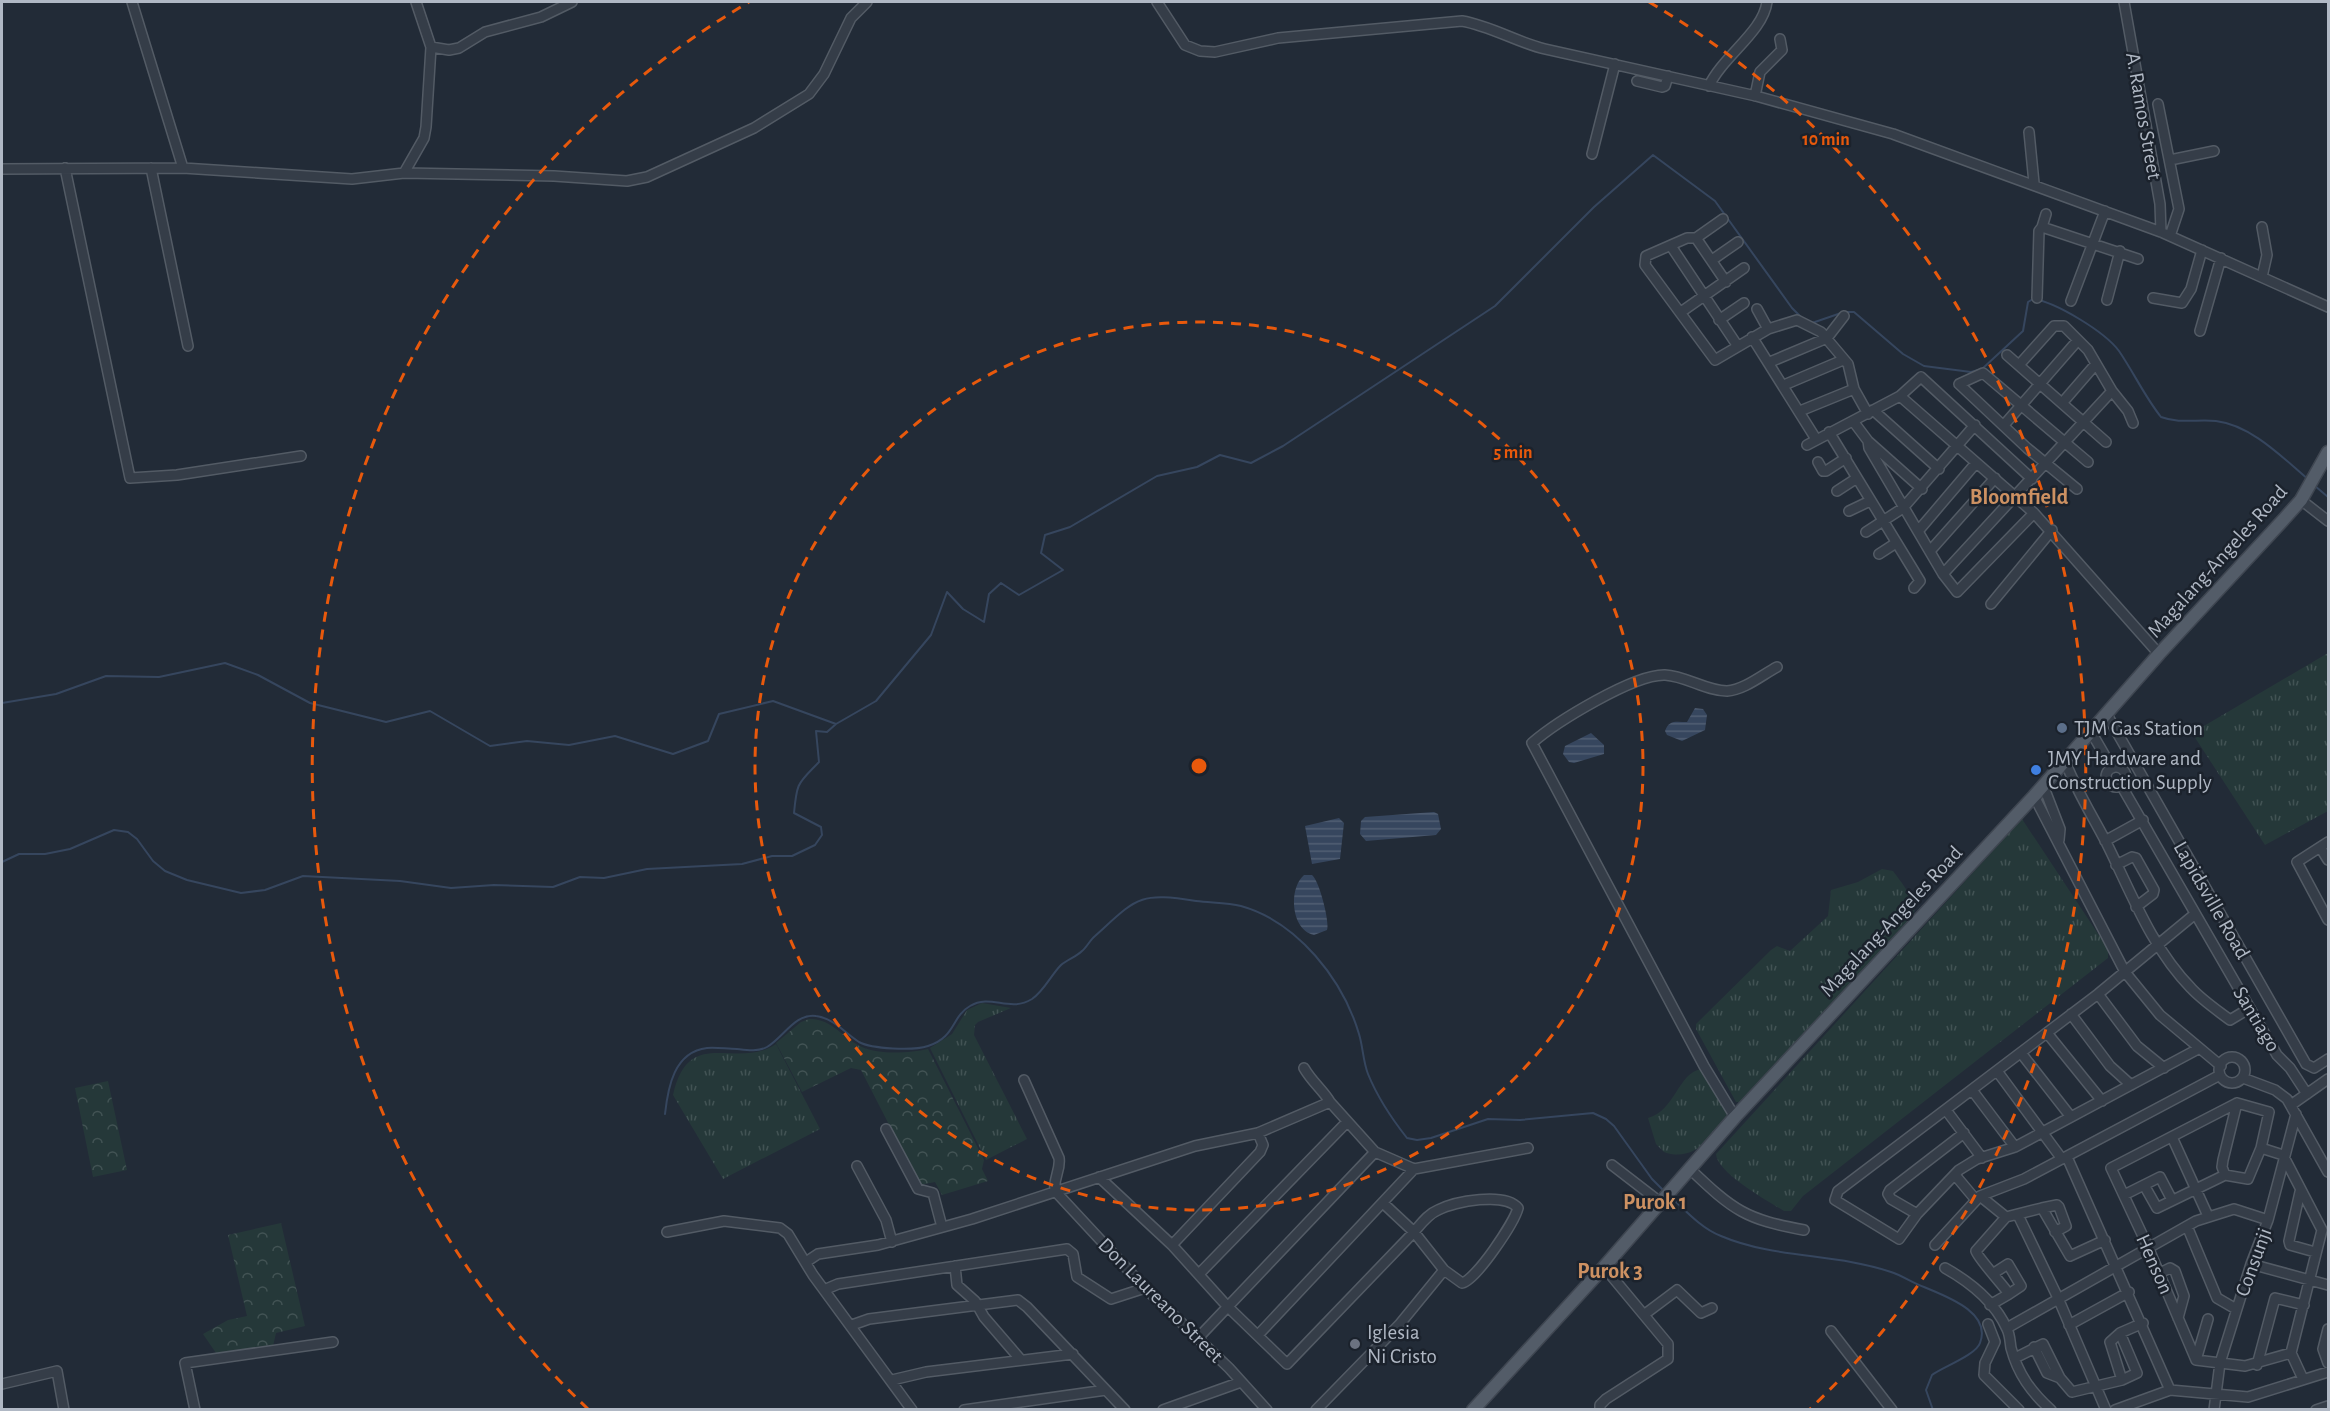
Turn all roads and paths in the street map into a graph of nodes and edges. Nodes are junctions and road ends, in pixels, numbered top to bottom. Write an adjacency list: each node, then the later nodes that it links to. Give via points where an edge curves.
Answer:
1 (132, 2): 22 (street)
2 (416, 2): 9 (street)
3 (572, 2): 9 (street, via 541,17 485,32 459,48)
4 (867, 2): 24 (street, via 852,18 824,74 809,94 754,128 647,177 612,181)
5 (1158, 2): 10 (street, via 1185,45 1200,51 1215,52 1278,38 1462,21 1531,46)
6 (1767, 2): 13 (street, via 1764,17 1722,63)
7 (2124, 2): 31 (street, A. Ramos Street)
8 (1780, 39): 14 (street, via 1782,50 1760,72)
9 (431, 47): 24 (street, via 423,138)
10 (1615, 64): 11 (street); 18 (street)
11 (1668, 76): 12 (street, via 1662,87); 13 (street)
12 (1636, 81)
13 (1709, 86): 14 (street)
14 (1755, 96): 25 (street, via 1886,132)
15 (2158, 104): 19 (street)
16 (2029, 132): 25 (street)
17 (2214, 150): 19 (street)
18 (1592, 154)
19 (2170, 160): 31 (street, via 2179,209)
20 (65, 168): 21 (street); 23 (street); 89 (street, via 130,478 177,475)
21 (151, 168): 22 (street); 61 (street)
22 (183, 168): 24 (street, via 352,179)
23 (2, 169)
24 (404, 173)
25 (2034, 183): 26 (street)
26 (2105, 211): 31 (street); 34 (street)
27 (2046, 214): 29 (street)
28 (1723, 219): 32 (street)
29 (2042, 227): 34 (street); 45 (street)
30 (2262, 227): 42 (street, via 2267,255)
31 (2166, 234): 36 (street)
32 (1696, 238): 35 (street); 39 (street)
33 (1738, 242): 39 (street)
34 (2093, 244): 37 (street); 48 (street)
35 (1671, 246): 44 (street); 52 (street, via 1644,260)
36 (2202, 250): 38 (street); 46 (street, via 2191,289 2182,303)
37 (2120, 251): 40 (street); 47 (street)
38 (2221, 258): 42 (street); 56 (street)
39 (1712, 260): 43 (street)
40 (2138, 260)
41 (1744, 268): 43 (street)
42 (2262, 277): 50 (street)
43 (1726, 282): 44 (street)
44 (1705, 296): 52 (street); 54 (street)
45 (2037, 298)
46 (2153, 298)
47 (2107, 300)
48 (2071, 301)
49 (1744, 303): 54 (street)
50 (2328, 307)
51 (1757, 309): 55 (street)
52 (1681, 312): 60 (street, via 1715,360)
53 (1844, 316): 58 (street)
54 (1719, 320): 60 (street)
55 (1768, 329): 57 (street); 58 (street, via 1797,320)
56 (2199, 331)
57 (1752, 337): 60 (street); 64 (street)
58 (1827, 338): 63 (street); 64 (street)
59 (2078, 340): 65 (street, via 2064,326 2054,326); 66 (street); 67 (street)
60 (1737, 345)
61 (188, 346)
62 (2007, 355): 65 (street)
63 (1843, 360): 68 (street); 69 (street, via 1850,368)
64 (1770, 362): 68 (street)
65 (2019, 365): 67 (street)
66 (2095, 365): 70 (street); 72 (street)
67 (2041, 384): 72 (street); 73 (street)
68 (1784, 386): 74 (street)
69 (1854, 389): 74 (street); 75 (street)
70 (2112, 391): 77 (street); 78 (street)
71 (1900, 396): 75 (street); 79 (street, via 1921,377); 87 (street)
72 (2063, 402): 77 (street)
73 (2023, 404): 80 (street); 80 (street, via 1983,373 1959,384); 84 (street)
74 (1800, 411): 82 (street)
75 (1870, 412): 76 (street); 95 (street)
76 (1853, 421): 81 (street); 83 (street)
77 (2084, 421): 84 (street); 85 (street)
78 (2133, 423)
79 (1975, 425): 87 (street); 98 (street)
80 (2004, 425): 94 (street)
81 (1829, 432): 82 (street); 90 (street)
82 (1816, 440): 86 (street)
83 (1868, 441): 99 (street); 105 (street)
84 (2066, 442): 92 (street); 94 (street)
85 (2106, 442)
86 (1807, 445)
87 (1958, 446): 93 (street); 95 (street)
88 (2328, 452): 103 (main road, Magalang-Angeles Road)
89 (301, 456)
90 (1846, 458): 91 (street, via 1826,471); 96 (street)
91 (1818, 462)
92 (2088, 462)
93 (1976, 463): 97 (street); 110 (street)
94 (2047, 463): 98 (street); 100 (street)
95 (1939, 469): 99 (street)
96 (1857, 478): 101 (street); 104 (street)
97 (1995, 478): 102 (street); 114 (street)
98 (2032, 479): 102 (street)
99 (1922, 489): 105 (street)
100 (2077, 489)
101 (1837, 491)
102 (2015, 496): 107 (street); 118 (street)
103 (2301, 500): 108 (street); 121 (main road, Magalang-Angeles Road)
104 (1870, 501): 106 (street); 109 (street)
105 (1903, 508): 109 (street); 110 (street)
106 (1849, 511)
107 (2034, 513): 111 (street); 118 (street, via 1960,591 1954,591)
108 (2328, 521)
109 (1883, 523): 112 (street); 113 (street)
110 (1919, 530): 114 (street)
111 (2052, 530): 120 (street); 121 (street)
112 (1866, 532)
113 (1896, 543): 115 (street); 116 (street)
114 (1929, 551): 118 (street)
115 (1879, 554)
116 (1908, 564): 117 (street); 119 (street, via 1920,581)
117 (1898, 569)
118 (1943, 574)
119 (1914, 588)
120 (1991, 604)
121 (2159, 654): 123 (main road, Magalang-Angeles Road)
122 (1777, 667): 162 (street, via 1726,691 1677,677 1644,677 1559,723 1532,743)
123 (2106, 713): 124 (main road, Magalang-Angeles Road); 145 (street, Lapidsville Road, via 2306,1064 2314,1068)
124 (2091, 730): 125 (main road, Magalang-Angeles Road); 129 (street, Santiago, via 2112,768 2122,769 2126,774 2121,785)
125 (2065, 760): 126 (main road, Magalang-Angeles Road); 130 (street, via 2073,784)
126 (2043, 785): 127 (main road, Magalang-Angeles Road); 128 (street)
127 (2034, 796): 128 (street); 162 (main road, Magalang-Angeles Road)
128 (2046, 808): 138 (street, via 2060,829 2059,840)
129 (2143, 820): 130 (street); 135 (street, Santiago)
130 (2106, 842): 133 (street)
131 (2324, 844): 132 (street); 136 (street, via 2300,859 2297,866)
132 (2328, 860)
133 (2116, 865): 134 (street); 134 (street, via 2136,858 2154,890)
134 (2136, 907): 137 (street)
135 (2195, 914): 137 (street); 140 (street, Santiago)
136 (2328, 920)
137 (2159, 945): 138 (street); 140 (street, via 2190,988 2230,1020)
138 (2125, 972): 139 (street); 143 (street, via 2160,1015)
139 (2097, 994): 141 (street); 147 (street, via 2137,1046)
140 (2250, 1008): 155 (street, Santiago, via 2277,1055)
141 (2071, 1014): 142 (street); 153 (street, via 2110,1066)
142 (2047, 1033): 144 (street); 156 (street)
143 (2198, 1049): 147 (street); 148 (street)
144 (2021, 1053): 149 (street); 163 (street)
145 (2328, 1059)
146 (1304, 1068): 157 (street)
147 (2163, 1068): 153 (street)
148 (2221, 1070): 150 (street, via 2230,1083); 150 (street, via 2228,1059 2238,1059 2245,1068); 176 (street)
149 (1997, 1071): 154 (street); 166 (street)
150 (2242, 1078): 159 (street, via 2283,1095)
151 (2328, 1079): 155 (street)
152 (1024, 1080): 187 (street, via 1059,1158)
153 (2131, 1085): 156 (street)
154 (1972, 1090): 160 (street); 170 (street)
155 (2307, 1094): 159 (street)
156 (2102, 1101): 163 (street)
157 (1329, 1102): 164 (street); 167 (street)
158 (2237, 1103): 169 (street); 172 (street, via 2269,1112); 183 (street, via 2223,1160)
159 (2290, 1105): 161 (street)
160 (1946, 1110): 168 (street); 195 (street, via 1838,1191 1834,1200 1899,1239)
161 (2296, 1114): 174 (street, Consunji); 179 (street)
162 (1735, 1117): 181 (main road, Magalang-Angeles Road)
163 (2071, 1117): 166 (street)
164 (1347, 1122): 173 (street); 221 (street)
165 (886, 1129): 201 (street, via 918,1189 933,1194)
166 (2043, 1132): 170 (street); 176 (street)
167 (1258, 1133): 184 (street, via 1195,1146); 208 (street, via 1263,1145 1260,1152)
168 (1964, 1133): 175 (street); 195 (street, via 1890,1190 1891,1200)
169 (2172, 1137): 186 (street); 189 (street, Henson, via 2111,1168)
170 (2015, 1147): 175 (street)
171 (1528, 1148): 180 (street)
172 (2261, 1148): 174 (street); 183 (street, via 2248,1179)
173 (1375, 1152): 180 (street); 232 (street)
174 (2283, 1155): 188 (street); 199 (street, Consunji)
175 (1982, 1158): 182 (street)
176 (2065, 1158): 190 (street); 206 (street)
177 (1612, 1165): 192 (street)
178 (857, 1166): 207 (street, via 886,1220)
179 (2327, 1167)
180 (1414, 1169): 193 (street)
181 (1690, 1169): 192 (main road, Magalang-Angeles Road); 202 (street, via 1748,1216)
182 (1955, 1175): 190 (street); 195 (street)
183 (2225, 1175): 186 (street)
184 (1100, 1177): 187 (street); 208 (street)
185 (2144, 1185): 189 (street); 191 (street, via 2155,1207); 191 (street, via 2160,1177)
186 (2197, 1188): 191 (street); 197 (street)
187 (1055, 1191): 201 (street); 224 (street, Don Laureano Street)
188 (2300, 1191): 211 (street, via 2322,1230); 211 (street, via 2289,1241 2290,1245)
189 (2124, 1196): 210 (street, Henson)
190 (1978, 1198): 198 (street); 209 (street)
191 (2172, 1200)
192 (1661, 1201): 216 (main road, Magalang-Angeles Road)
193 (1383, 1203): 203 (street); 245 (street)
194 (2042, 1208): 196 (street); 204 (street); 204 (street, via 2059,1207 2066,1226)
195 (1917, 1214)
196 (2018, 1215): 198 (street); 228 (street)
197 (2208, 1216): 199 (street, via 2234,1209); 200 (street)
198 (2006, 1217): 219 (street, via 1976,1251)
199 (2268, 1220): 214 (street, Consunji)
200 (2187, 1226): 210 (street); 234 (street, via 2217,1298)
201 (942, 1227): 207 (street)
202 (1804, 1230)
203 (1414, 1232): 218 (street); 218 (street, via 1432,1213 1453,1204 1502,1199 1516,1205 1517,1212 1509,1226 1468,1282 1457,1282); 245 (street, via 1287,1364)
204 (2055, 1232): 206 (street, via 2070,1256)
205 (667, 1233): 212 (street, via 724,1221 780,1228)
206 (2105, 1240): 213 (street)
207 (892, 1242): 212 (street, via 818,1254)
208 (1172, 1245): 221 (street)
209 (1935, 1245)
210 (2148, 1247): 213 (street); 220 (street, Henson)
211 (2315, 1252): 222 (street)
212 (806, 1262): 225 (street)
213 (2116, 1264): 226 (street); 228 (street)
214 (2251, 1264): 222 (street); 234 (street, Consunji)
215 (955, 1266): 224 (street, via 1069,1249 1077,1277 1111,1299); 225 (street, via 838,1284); 229 (street, via 957,1284)
216 (1604, 1267): 235 (street); 276 (main road, Magalang-Angeles Road)
217 (1945, 1268): 230 (street, via 1970,1283)
218 (1444, 1270): 275 (street, via 1399,1324)
219 (1994, 1273): 227 (street); 227 (street, via 2008,1264 2021,1286)
220 (2160, 1273): 236 (street, Henson); 236 (street, via 2170,1268 2175,1271 2184,1296)
221 (1200, 1274): 232 (street)
222 (2308, 1281): 223 (street); 231 (street)
223 (2328, 1285)
224 (1145, 1288): 247 (street, Don Laureano Street)
225 (824, 1290): 240 (street)
226 (2129, 1292): 238 (street); 241 (street)
227 (2009, 1294): 230 (street)
228 (2058, 1298): 241 (street); 242 (street)
229 (975, 1305): 240 (street, via 869,1319); 250 (street, via 1018,1300); 252 (street)
230 (1990, 1305): 242 (street)
231 (2304, 1305): 249 (street); 256 (street, via 2275,1298)
232 (1227, 1306): 245 (street); 247 (street)
233 (1712, 1308): 235 (street, via 1701,1313 1677,1290)
234 (2236, 1309): 254 (street, Consunji)
235 (1645, 1314): 277 (street, via 1668,1344 1668,1359 1606,1399)
236 (2178, 1318): 253 (street, Henson)
237 (2208, 1319): 253 (street)
238 (2143, 1323): 246 (street); 265 (street)
239 (1988, 1324): 279 (street, via 1995,1342 1984,1363 1984,1375)
240 (852, 1325): 259 (street)
241 (2069, 1325): 263 (street)
242 (2007, 1328): 251 (street)
243 (2328, 1329): 255 (street, via 2323,1350)
244 (1830, 1331): 278 (street)
245 (1259, 1334)
246 (2120, 1334): 260 (street, via 2110,1342); 260 (street, via 2137,1373)
247 (1198, 1338): 261 (street, Don Laureano Street)
248 (333, 1342): 269 (street, via 185,1363)
249 (2291, 1353): 256 (street); 258 (street)
250 (1073, 1354): 252 (street); 264 (street)
251 (2015, 1358): 263 (street, via 2034,1347 2046,1373 2060,1378 2072,1392); 280 (street, via 2028,1388)
252 (1021, 1360): 259 (street)
253 (2196, 1360): 254 (street)
254 (2220, 1363): 256 (street); 266 (street, Consunji)
255 (2328, 1363)
256 (2257, 1365)
257 (2328, 1372): 258 (street)
258 (2303, 1379): 266 (street, via 2248,1397)
259 (892, 1380): 270 (street)
260 (2122, 1380): 263 (street)
261 (1241, 1382): 273 (street); 274 (street, Don Laureano Street)
262 (2, 1384): 268 (street, via 57,1371)
263 (2094, 1386): 281 (street)
264 (1106, 1390): 271 (street); 272 (street)
265 (2170, 1390): 266 (street); 282 (street)
266 (2217, 1395): 283 (street, Consunji)
267 (2328, 1406): 284 (street)
268 (64, 1410)
269 (195, 1410)
270 (912, 1410)
271 (964, 1410)
272 (1125, 1410)
273 (1163, 1410)
274 (1267, 1410)
275 (1316, 1410)
276 (1473, 1410)
277 (1600, 1410)
278 (1892, 1410)
279 (2019, 1410)
280 (2051, 1410)
281 (2106, 1410)
282 (2115, 1410)
283 (2214, 1410)
284 (2316, 1410)

